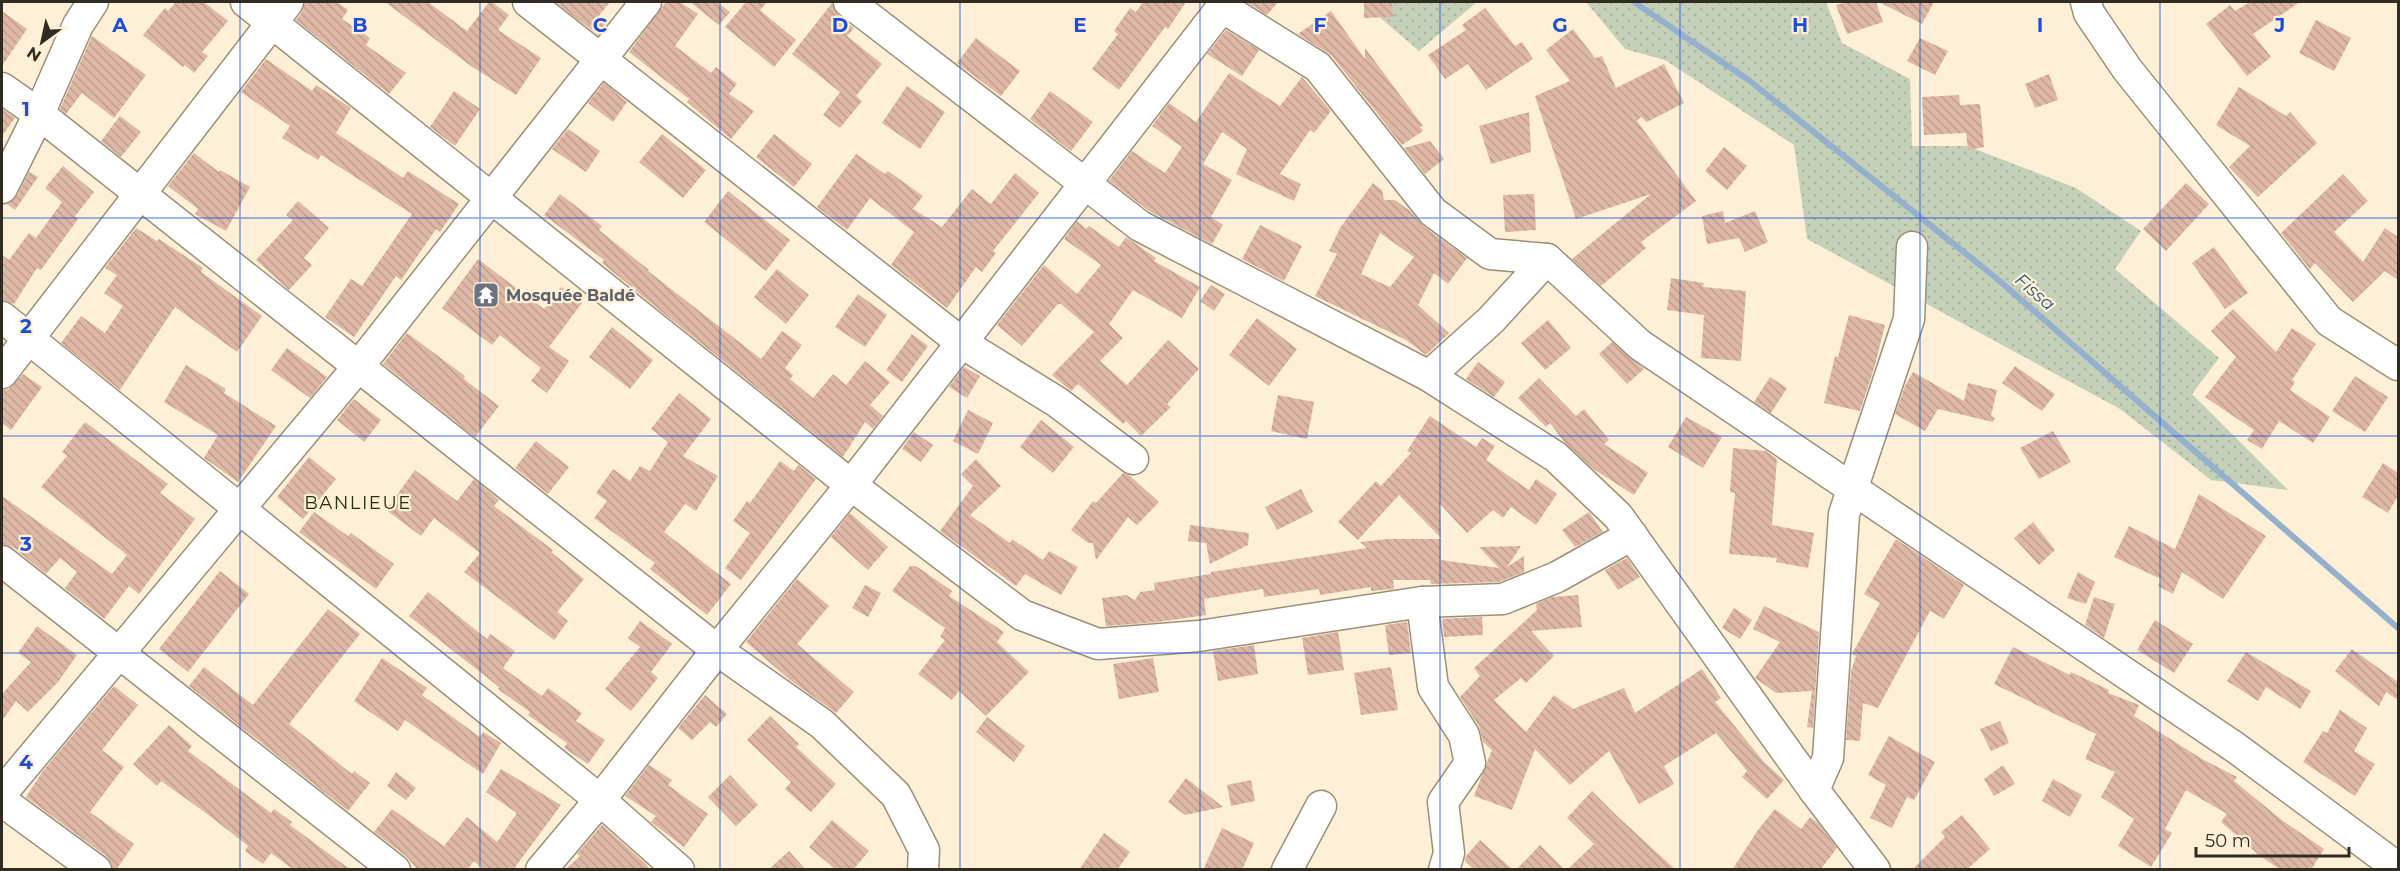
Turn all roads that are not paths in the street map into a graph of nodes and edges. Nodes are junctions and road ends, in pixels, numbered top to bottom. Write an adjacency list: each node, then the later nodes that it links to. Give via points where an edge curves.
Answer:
1 (93, 2): 11 (street, via 78,25)
2 (246, 2): 8 (street)
3 (528, 2): 9 (street)
4 (646, 2): 9 (street)
5 (849, 2): 12 (street)
6 (2086, 2): 21 (street, via 2089,14 2127,69 2329,321)
7 (1224, 4): 12 (street); 17 (street, via 1318,67 1433,212 1490,254)
8 (280, 12): 14 (street); 15 (street)
9 (601, 59): 15 (street); 20 (street)
10 (2, 88): 11 (street)
11 (39, 114): 13 (street); 14 (street)
12 (1084, 183): 20 (street); 24 (street, via 1140,225)
13 (2, 188)
14 (140, 194): 19 (street); 22 (street)
15 (492, 199): 22 (street); 26 (street)
16 (1912, 247): 27 (street, via 1909,319)
17 (1547, 259): 24 (street, via 1491,320); 27 (street, via 1640,345)
18 (2, 317): 19 (street)
19 (28, 339): 23 (street); 28 (street)
20 (962, 343): 25 (street, via 1057,402); 26 (street)
21 (2398, 365)
22 (358, 367): 28 (street); 32 (street)
23 (2, 373)
24 (1429, 376): 29 (street, via 1556,457 1618,516)
25 (1133, 459)
26 (851, 485): 31 (street, via 1022,615 1098,644 1199,636); 32 (street)
27 (1853, 489): 34 (street, via 1844,514 1828,758); 39 (street, via 2236,748)
28 (239, 509): 33 (street); 36 (street)
29 (1632, 535): 31 (street, via 1557,577 1503,599); 34 (street)
30 (2, 561): 33 (street)
31 (1422, 602): 46 (street, via 1433,687 1464,735 1470,763 1443,802 1449,853)
32 (717, 650): 36 (street); 44 (street, via 822,724 896,795 924,850)
33 (118, 652): 35 (street); 41 (street)
34 (1814, 790): 47 (street)
35 (2, 793)
36 (600, 800): 42 (street); 43 (street)
37 (2, 801): 40 (street)
38 (1321, 806): 45 (street)
39 (2398, 868)
40 (96, 870)
41 (395, 870)
42 (541, 870)
43 (679, 870)
44 (923, 870)
45 (1287, 870)
46 (1444, 870)
47 (1875, 870)

